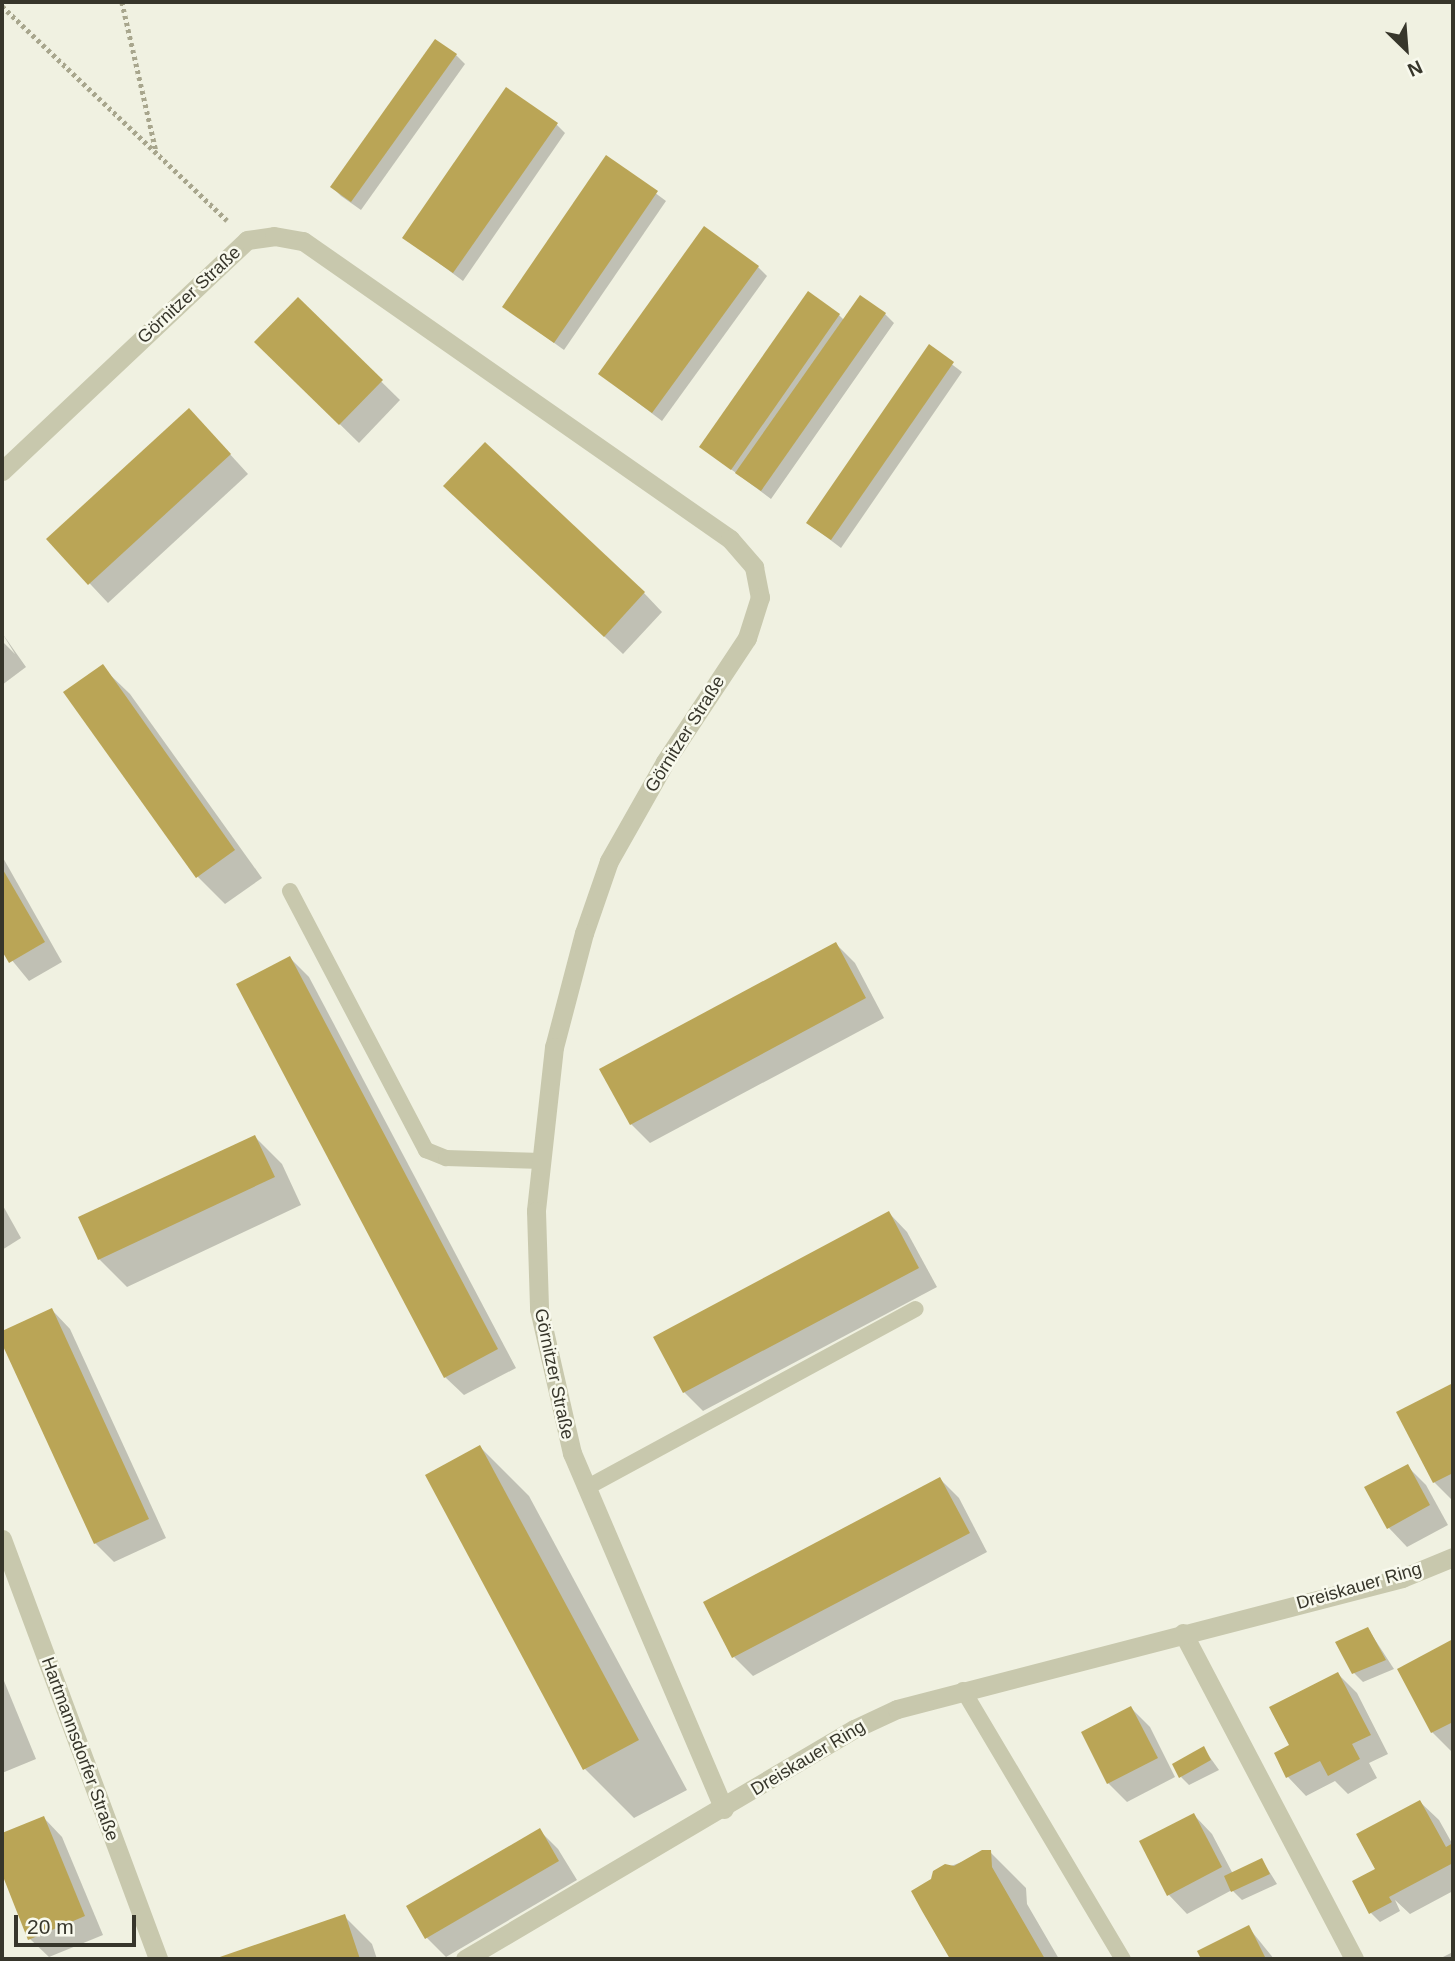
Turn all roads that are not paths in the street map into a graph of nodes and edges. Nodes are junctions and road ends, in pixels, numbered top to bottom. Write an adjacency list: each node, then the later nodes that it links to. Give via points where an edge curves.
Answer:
1 (2, 471): 3 (street, Görnitzer Straße, via 247,240 274,236 303,241 730,539 754,567 761,597 747,638 665,762 615,850 583,933 554,1047)
2 (290, 891): 3 (lane, via 426,1150 446,1158)
3 (541, 1161): 5 (street, Görnitzer Straße, via 536,1211 539,1309 572,1453)
4 (916, 1309): 5 (lane)
5 (586, 1488): 10 (street, Görnitzer Straße)
6 (2, 1539): 11 (street, Hartmannsdorfer Straße)
7 (1453, 1557): 8 (street, Dreiskauer Ring, via 1402,1578)
8 (1183, 1633): 9 (street, Dreiskauer Ring); 14 (street)
9 (963, 1690): 10 (street, Dreiskauer Ring, via 897,1709 855,1729); 13 (lane)
10 (724, 1808): 12 (street, Dreiskauer Ring)
11 (158, 1959)
12 (465, 1959)
13 (1123, 1959)
14 (1354, 1959)

